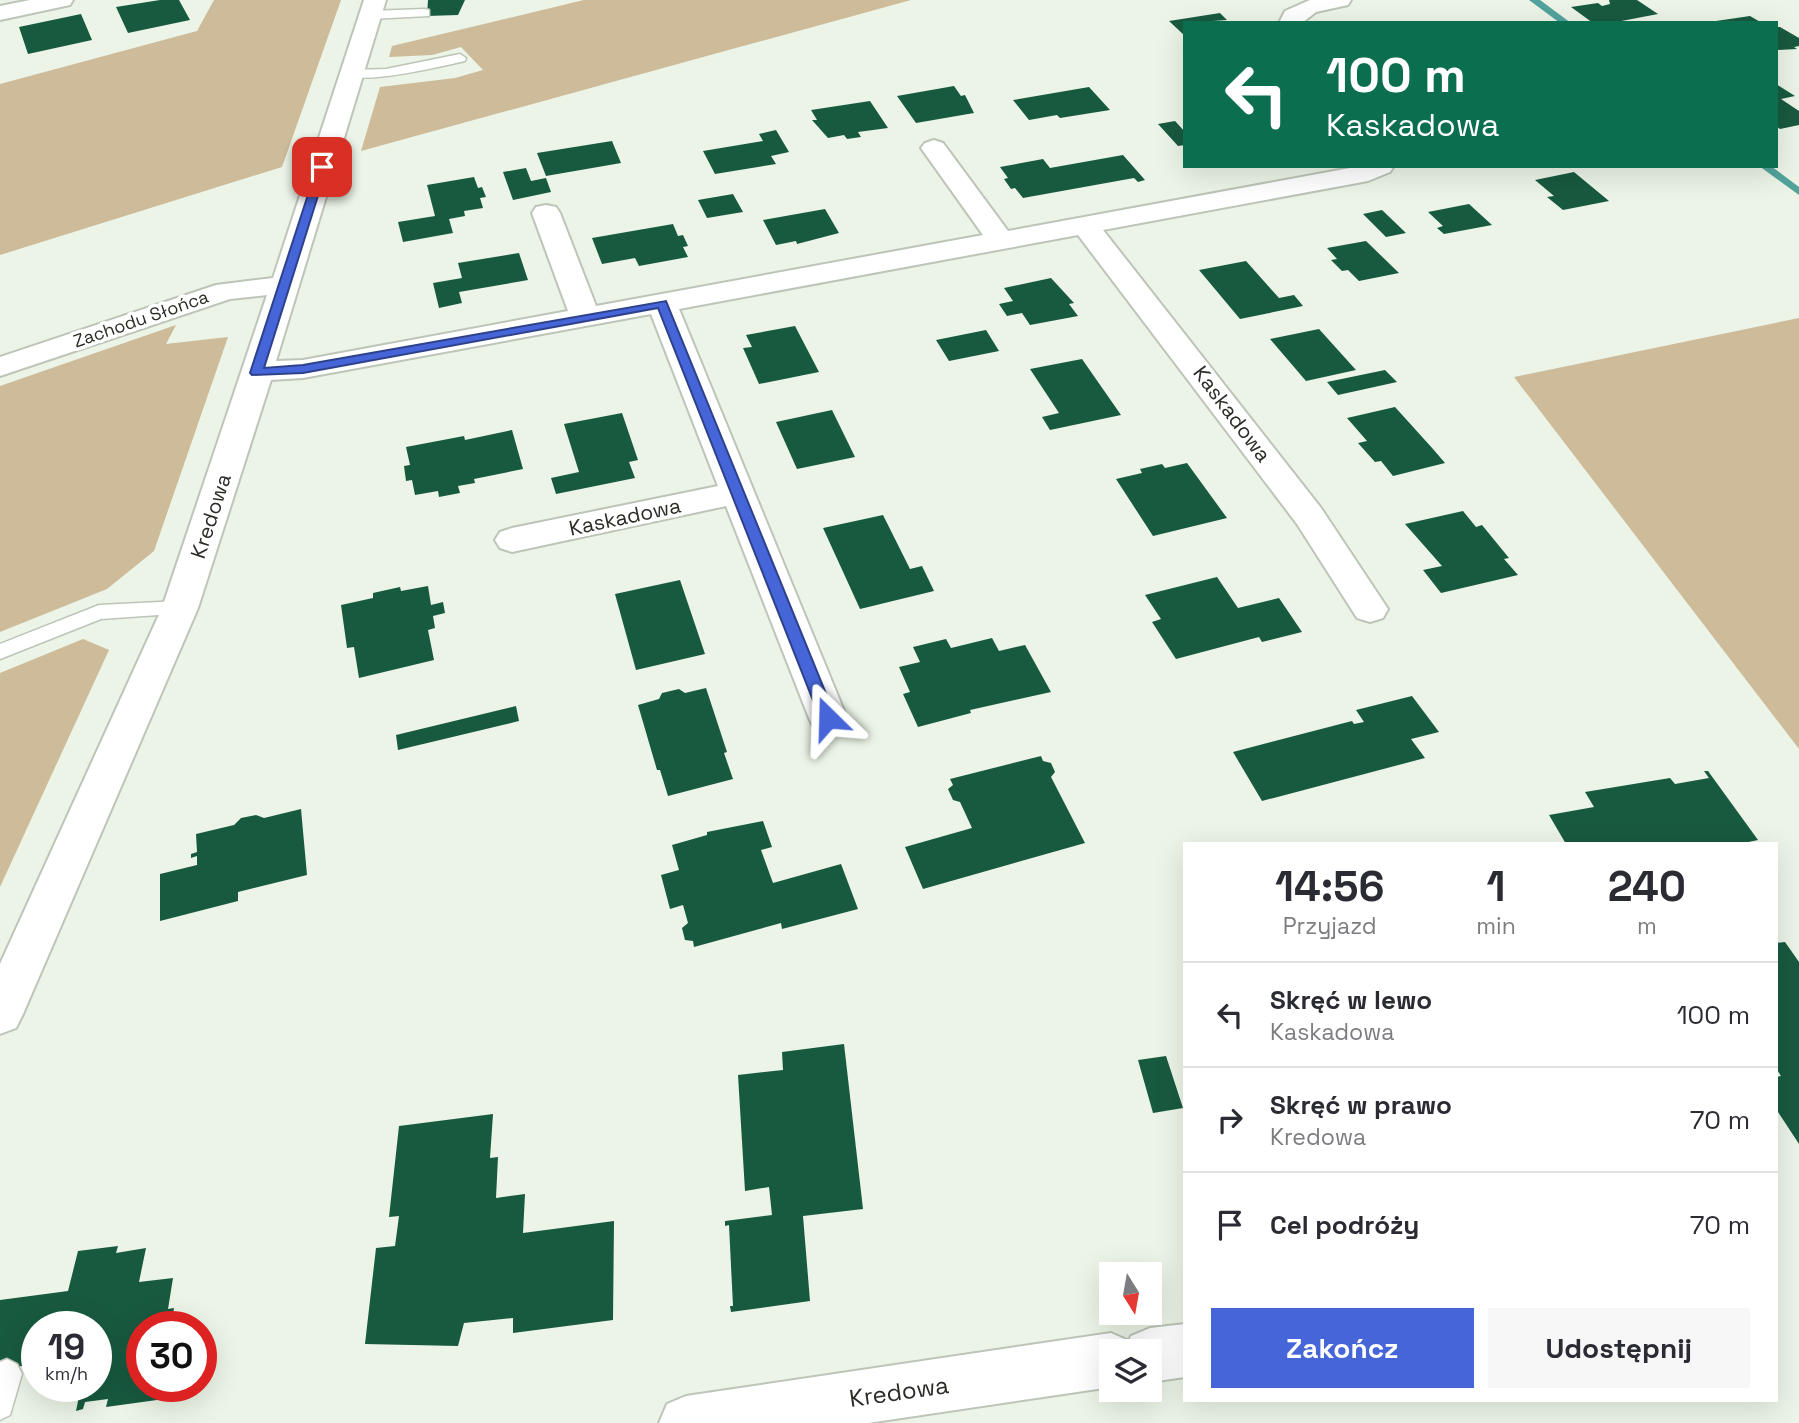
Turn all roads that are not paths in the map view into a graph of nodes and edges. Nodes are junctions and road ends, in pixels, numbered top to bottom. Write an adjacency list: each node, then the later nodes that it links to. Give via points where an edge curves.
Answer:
1 (62, 0): 4 (street)
2 (1340, 0): 6 (street, via 1309,7)
3 (372, 8): 5 (lane); 8 (street, Kredowa)
4 (0, 13)
5 (425, 13)
6 (1291, 21)
7 (460, 58): 8 (lane)
8 (351, 75): 14 (street, Kredowa)
9 (934, 148): 13 (street)
10 (1377, 168): 12 (street)
11 (546, 213): 16 (street)
12 (1086, 226): 13 (street); 22 (street, Kaskadowa, via 1310,516)
13 (1001, 241): 15 (street)
14 (285, 285): 17 (street, Zachodu Słońca, via 226,290); 18 (street, Kredowa)
15 (662, 304): 16 (street); 19 (street)
16 (585, 317): 18 (street, via 303,369)
17 (0, 367)
18 (256, 373): 21 (street, Kredowa)
19 (738, 493): 20 (street, Kaskadowa); 24 (street)
20 (512, 540)
21 (180, 608): 23 (lane, via 99,612); 25 (street, Kredowa)
22 (1370, 609)
23 (0, 652)
24 (828, 718)
25 (0, 1014)
26 (1183, 1350): 27 (street)
27 (1162, 1353)
28 (1099, 1362): 31 (street, Kredowa)
29 (7, 1374): 30 (lane)
30 (0, 1405)
31 (686, 1423)

